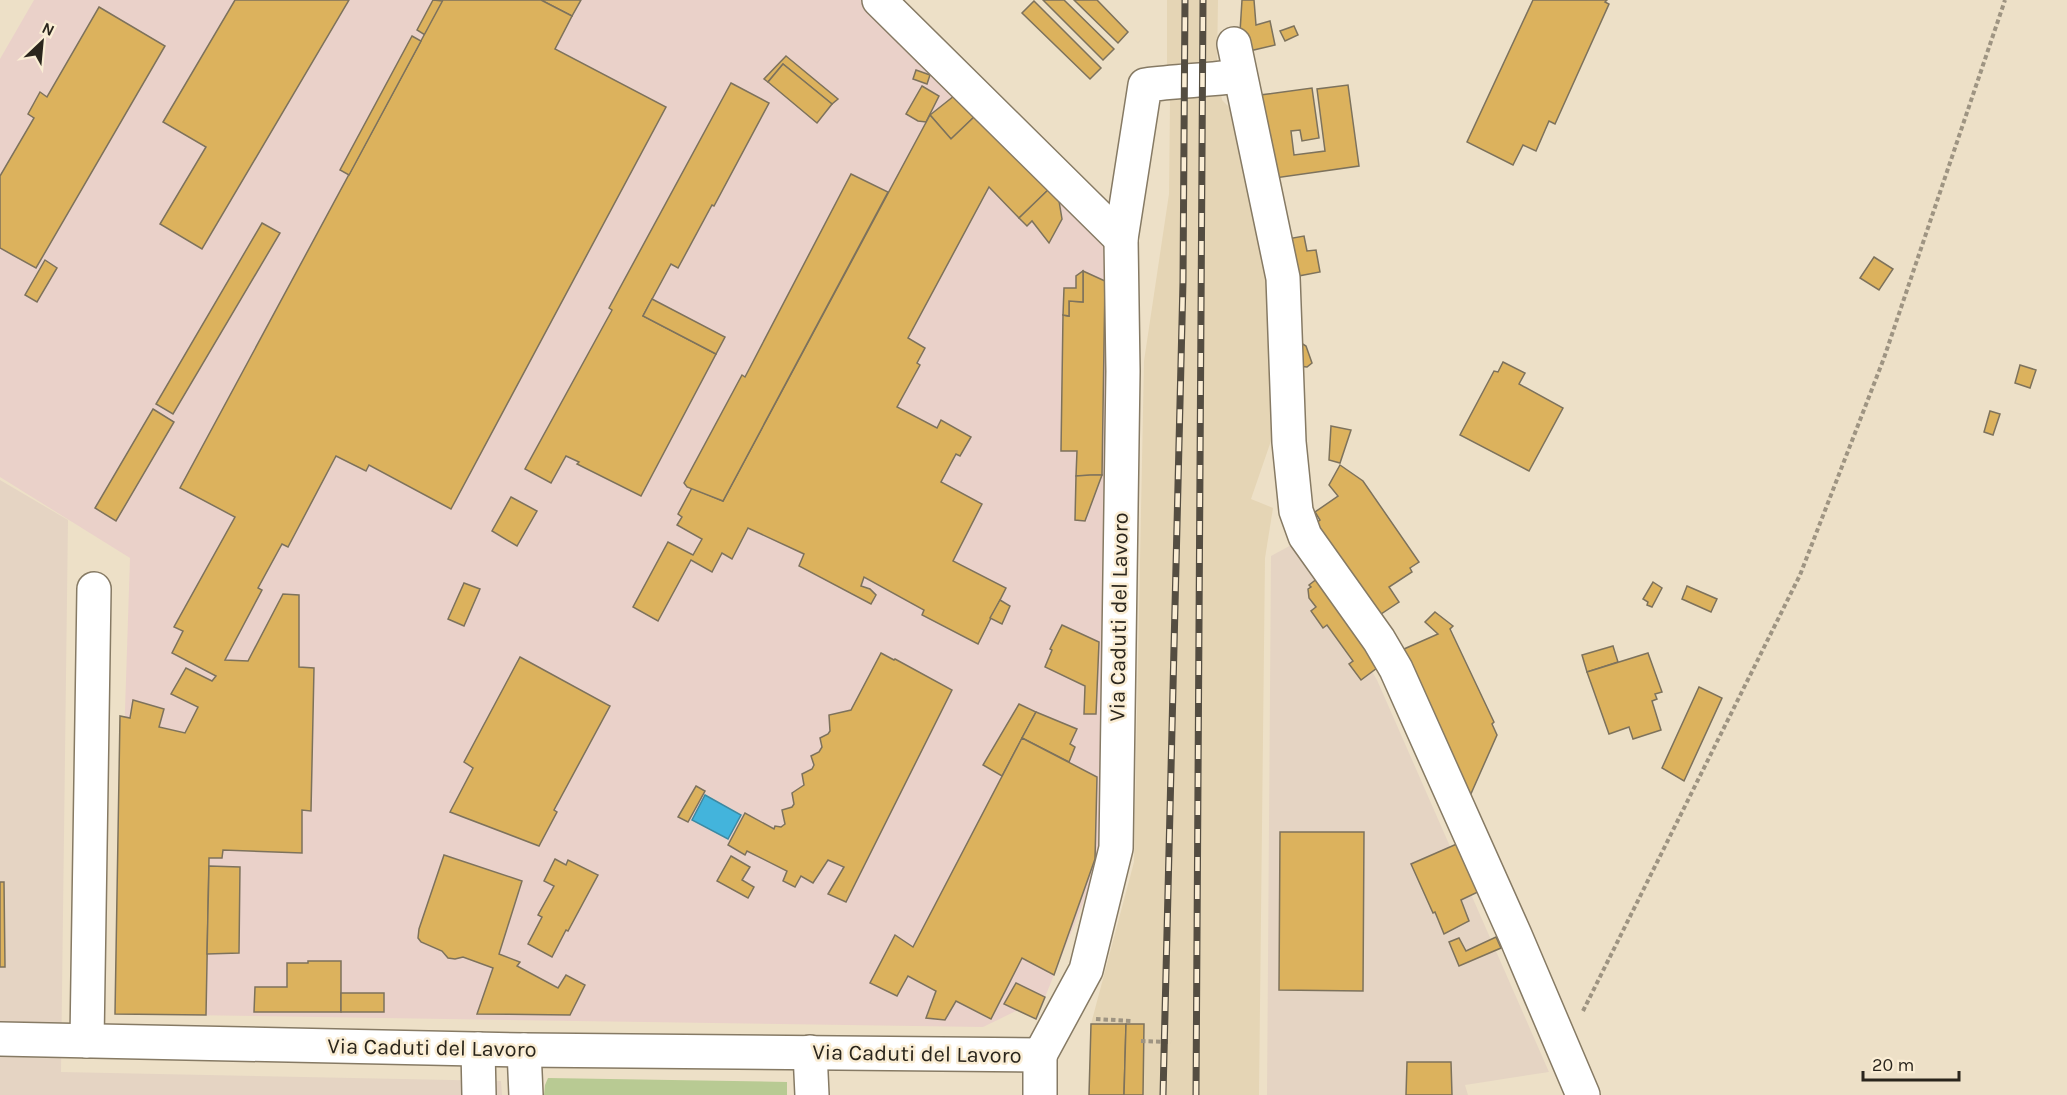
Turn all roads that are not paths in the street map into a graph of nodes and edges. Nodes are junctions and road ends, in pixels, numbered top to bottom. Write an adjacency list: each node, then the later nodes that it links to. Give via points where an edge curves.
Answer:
1 (879, 0): 4 (street)
2 (1234, 44): 3 (street)
3 (1240, 76): 4 (street, Via Caduti del Lavoro, via 1145,85); 16 (street, via 1283,278 1288,442 1296,511 1305,537 1396,669)
4 (1121, 239): 11 (street, Via Caduti del Lavoro, via 1123,371 1116,848 1086,970)
5 (94, 589): 7 (street)
6 (0, 1039): 7 (street, Via Caduti del Lavoro)
7 (87, 1041): 8 (street, Via Caduti del Lavoro)
8 (478, 1049): 9 (street, Via Caduti del Lavoro); 12 (street)
9 (524, 1050): 10 (street, Via Caduti del Lavoro); 13 (street)
10 (810, 1052): 11 (street, Via Caduti del Lavoro); 14 (street)
11 (1040, 1055): 15 (street)
12 (479, 1095)
13 (526, 1095)
14 (812, 1095)
15 (1040, 1095)
16 (1583, 1095)

